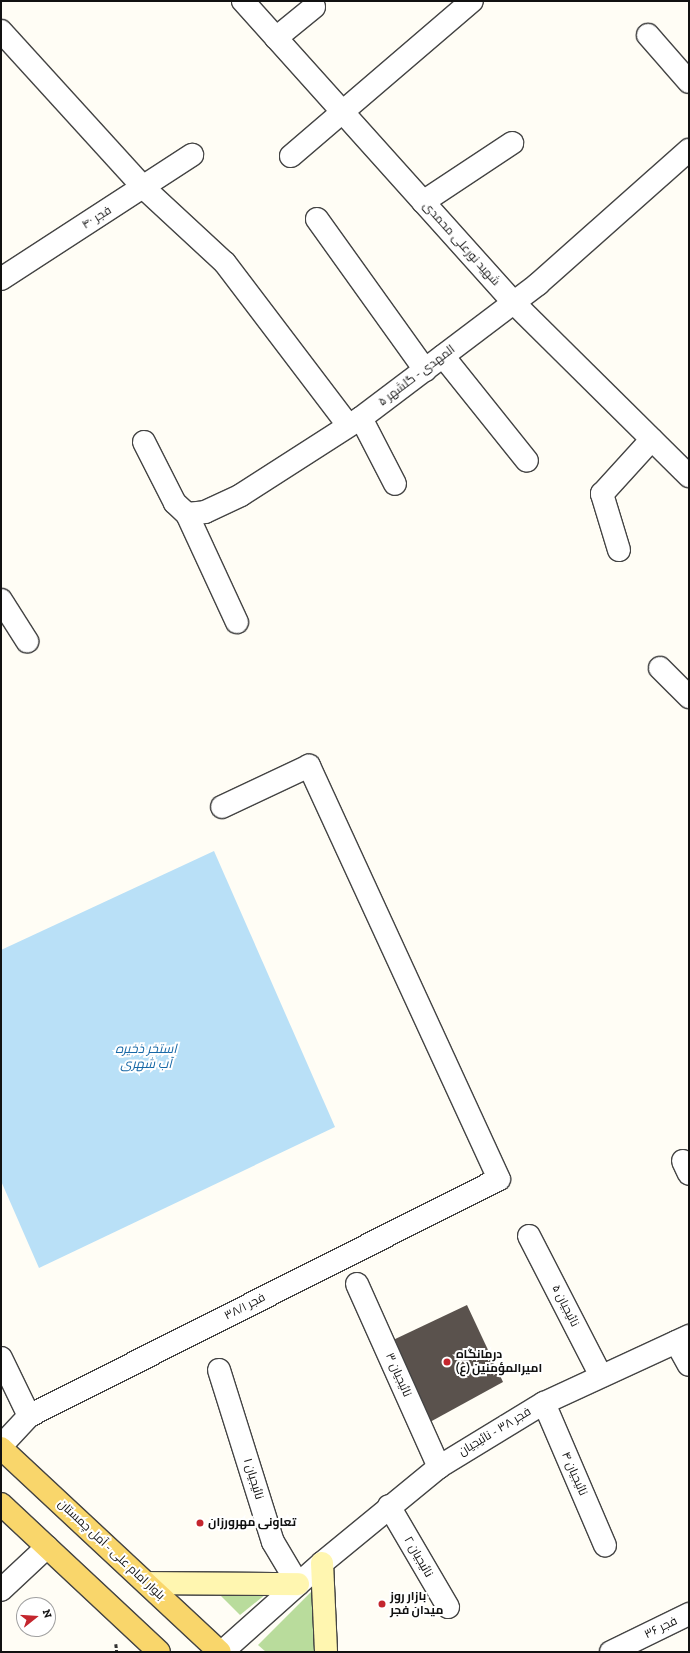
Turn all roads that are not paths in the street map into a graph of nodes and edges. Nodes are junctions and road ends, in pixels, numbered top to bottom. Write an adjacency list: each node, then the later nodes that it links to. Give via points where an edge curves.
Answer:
1 (243, 1): 6 (street, شهید نورعلی محمدی)
2 (472, 1): 8 (street)
3 (314, 7): 6 (street)
4 (1, 31): 13 (street)
5 (648, 35): 7 (street)
6 (276, 38): 8 (street, شهید نورعلی محمدی)
7 (689, 82)
8 (343, 113): 12 (street); 14 (street, شهید نورعلی محمدی)
9 (512, 143): 14 (street)
10 (689, 150): 17 (street, المهدی - گلشهر ۵)
11 (192, 155): 13 (street, فجر ۴۰)
12 (291, 156)
13 (144, 188): 16 (street, فجر ۴۰); 20 (street, via 225,263)
14 (423, 202): 17 (street, شهید نورعلی محمدی)
15 (317, 219): 19 (street)
16 (1, 279)
17 (514, 303): 18 (street, المهدی - گلشهر ۵); 21 (street, شهید نورعلی محمدی)
18 (443, 356): 19 (street, المهدی - گلشهر ۵); 23 (street)
19 (424, 370): 20 (street, المهدی - گلشهر ۵)
20 (355, 422): 25 (street); 26 (street, المهدی - گلشهر ۵, via 241,495 205,512)
21 (652, 439): 24 (street, شهید نورعلی محمدی); 27 (street, via 602,494)
22 (144, 442): 26 (street, via 176,503)
23 (527, 461)
24 (689, 476)
25 (395, 484)
26 (187, 514): 29 (street)
27 (619, 550)
28 (1, 600): 30 (street)
29 (237, 622)
30 (27, 641)
31 (660, 668): 32 (street)
32 (689, 697)
33 (222, 807): 42 (street, فجر ۳۸/۱, via 308,766 499,1179)
34 (529, 1236): 40 (street, نائیجیان ۵)
35 (357, 1284): 44 (street, نائیجیان ۳)
36 (682, 1339): 38 (street); 40 (street, فجر ۳۸ - نائیجیان)
37 (1, 1358): 42 (street)
38 (689, 1365)
39 (219, 1370): 51 (street, نائیجیان ۱, via 273,1542)
40 (601, 1376): 41 (street, فجر ۳۸ - نائیجیان)
41 (544, 1403): 44 (street, فجر ۳۸ - نائیجیان); 47 (street, نائیجیان ۴)
42 (29, 1416): 43 (street, فجر ۳۸/۱)
43 (1, 1447): 50 (main road, بلوار امام علی - آمل چمستان)
44 (439, 1467): 46 (street, فجر ۳۸ - نائیجیان)
45 (1, 1504): 48 (main road)
46 (389, 1506): 49 (street, فجر ۳۸ - نائیجیان); 53 (street, نائیجیان ۲)
47 (605, 1545)
48 (47, 1547): 52 (street); 55 (main road)
49 (322, 1563): 51 (street, فجر ۳۸ - نائیجیان); 57 (main road)
50 (147, 1583): 51 (main road); 56 (main road, بلوار امام علی - آمل چمستان)
51 (298, 1584): 56 (street, فجر ۳۸ - نائیجیان)
52 (1, 1590)
53 (448, 1607)
54 (689, 1614): 58 (street, فجر ۳۶)
55 (157, 1650)
56 (221, 1652)
57 (326, 1652)
58 (611, 1652)

